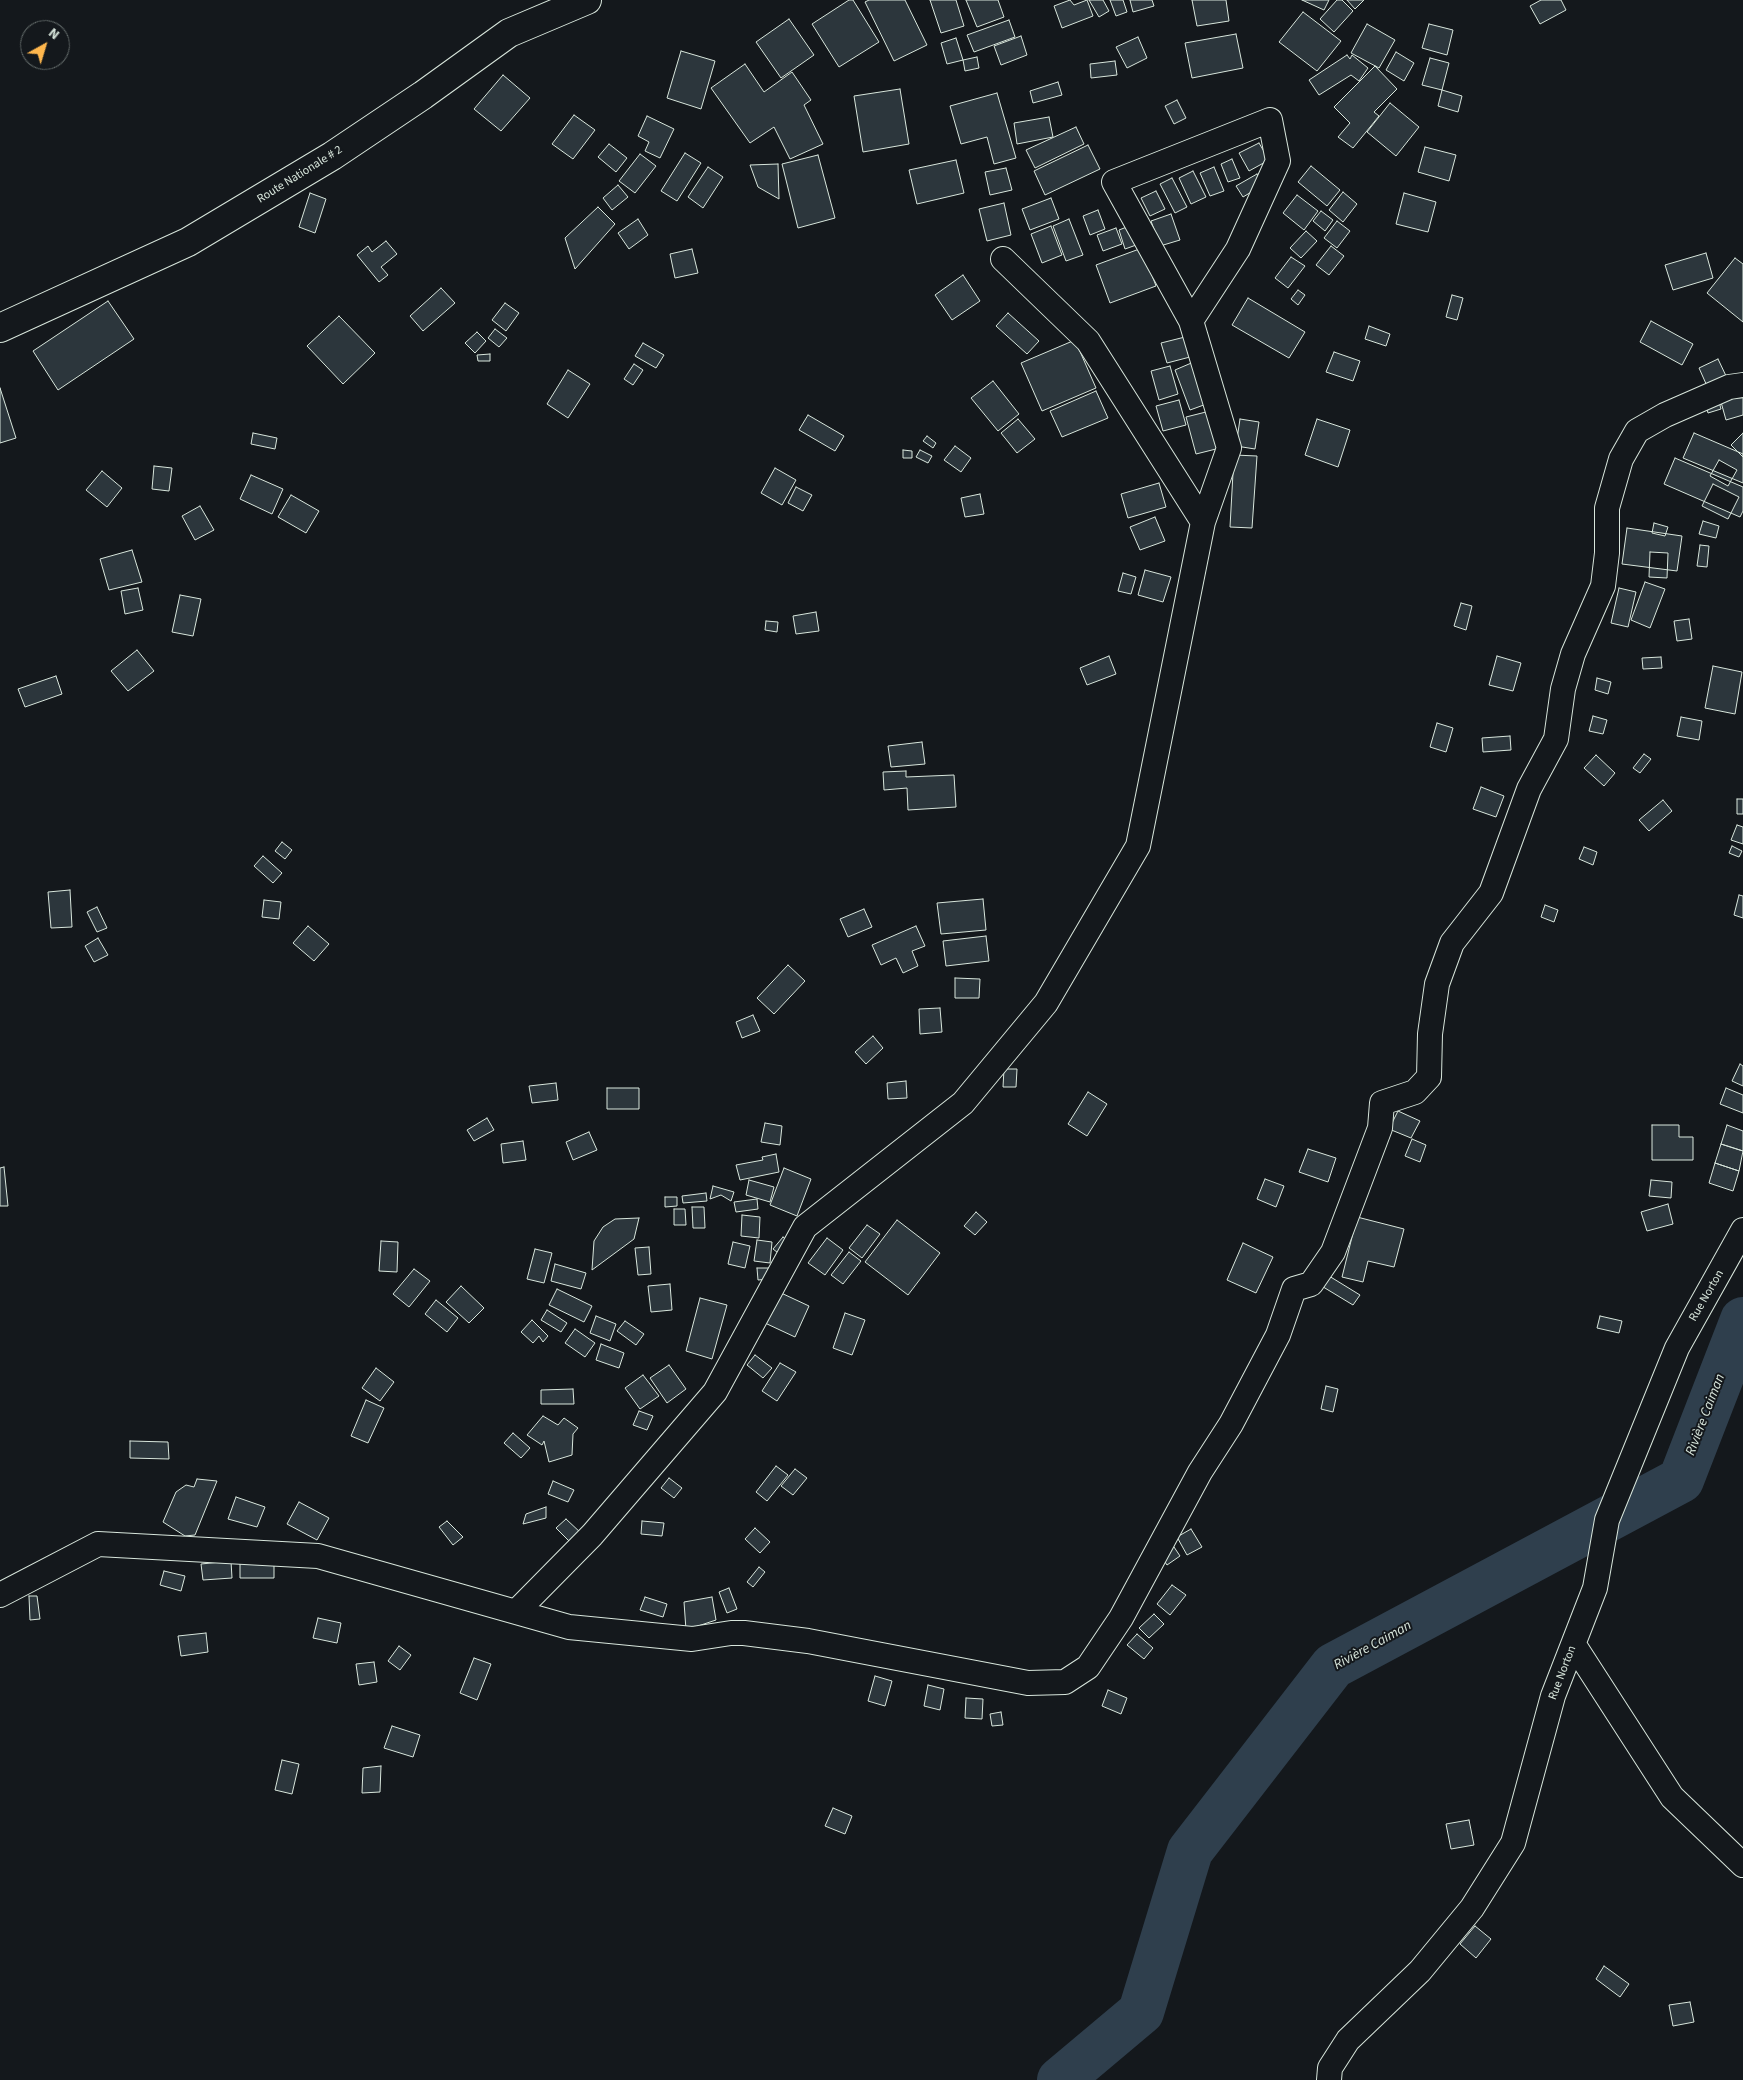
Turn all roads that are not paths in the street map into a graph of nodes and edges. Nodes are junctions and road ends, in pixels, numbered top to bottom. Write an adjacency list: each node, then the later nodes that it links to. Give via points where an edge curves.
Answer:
1 (587, 0): 4 (main road, Route Nationale # 2, via 509,33 332,156 188,242)
2 (1003, 258): 6 (street, via 1088,341)
3 (1191, 321): 3 (street, via 1114,182 1270,120 1278,161 1238,249); 6 (street, via 1229,448)
4 (0, 328)
5 (1743, 385): 9 (street, via 1729,387 1637,431 1622,459 1607,508 1603,586 1573,654 1563,689 1556,739 1529,789 1491,893 1452,943 1437,984 1430,1034 1429,1077 1414,1092 1382,1104 1380,1128 1333,1252 1311,1284 1294,1289 1278,1335 1232,1424 1200,1472 1121,1618 1088,1667 1065,1682 1028,1683 808,1641 744,1633 692,1638 589,1629 553,1624)
6 (1203, 522): 9 (street, via 1138,846 1046,1003 963,1103 805,1227 715,1392 592,1535)
7 (1743, 1230): 10 (street, Rue Norton, via 1673,1358 1607,1520 1595,1588)
8 (0, 1595): 9 (street, via 98,1544 318,1556)
9 (516, 1612)
10 (1574, 1645): 11 (street, via 1672,1796); 12 (street, Rue Norton, via 1553,1696 1513,1843 1472,1908 1425,1964 1348,2040 1330,2068)
11 (1743, 1865)
12 (1329, 2080)

